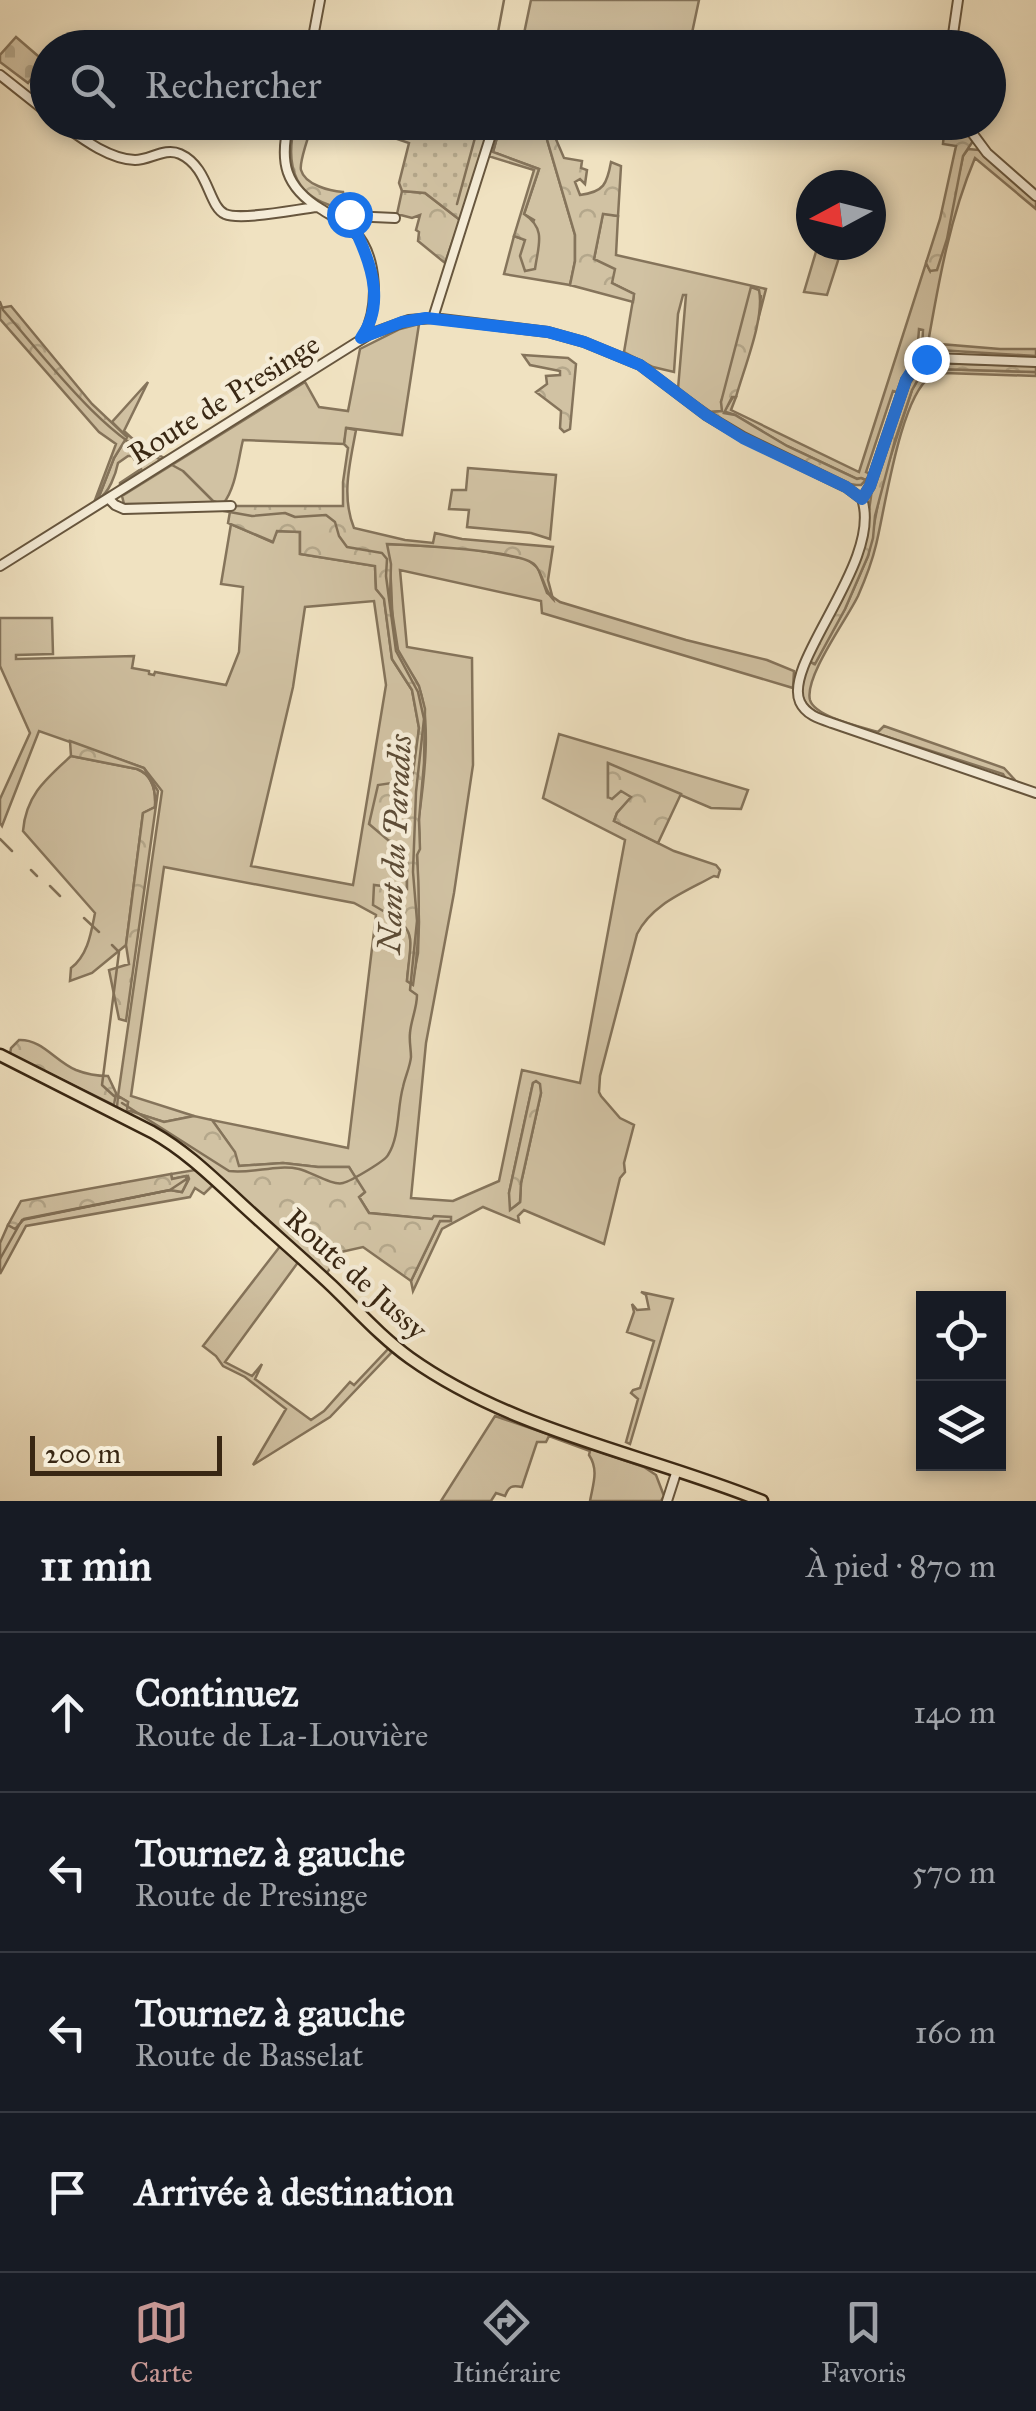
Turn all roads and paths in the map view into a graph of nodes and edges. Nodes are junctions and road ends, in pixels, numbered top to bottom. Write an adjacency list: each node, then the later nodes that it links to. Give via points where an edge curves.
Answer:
1 (320, 0): 3 (street)
2 (958, 0): 4 (street)
3 (315, 30)
4 (954, 30)
5 (0, 75): 6 (street)
6 (30, 99)
7 (87, 140): 12 (street, via 126,158 181,154 202,174 225,214)
8 (286, 140): 12 (street, via 288,172)
9 (489, 140): 17 (street)
10 (977, 140): 11 (street)
11 (1036, 196)
12 (317, 207): 13 (street)
13 (332, 216): 14 (street); 16 (street)
14 (351, 216): 15 (street); 16 (street)
15 (395, 218)
16 (356, 234): 18 (street, via 375,293)
17 (433, 318): 18 (street, Route de Presinge); 21 (street, Route de Presinge, via 548,332 618,355 722,425)
18 (361, 338): 20 (street, Route de Presinge)
19 (1036, 362): 21 (street, via 919,362 906,380)
20 (109, 499): 22 (street, via 124,508); 23 (street, Route de Presinge)
21 (862, 499): 24 (street, via 865,521 854,562 800,674 802,706 816,717)
22 (224, 506)
23 (0, 566)
24 (1036, 793)
25 (0, 1055): 26 (main road, Route de Jussy, via 174,1146 365,1321 432,1372 496,1407)
26 (678, 1470): 27 (street); 28 (main road, Route de Jussy)
27 (667, 1501)
28 (762, 1501)

